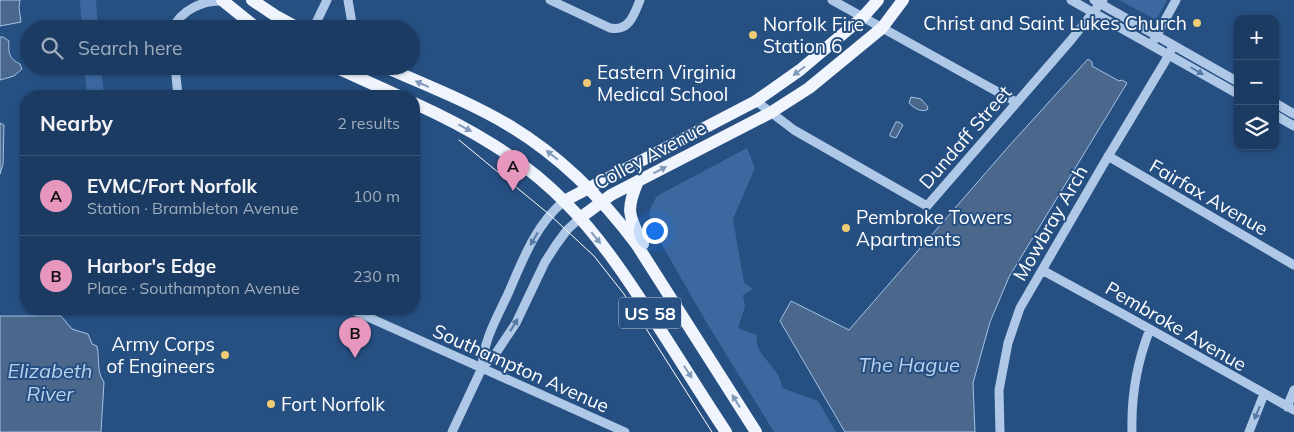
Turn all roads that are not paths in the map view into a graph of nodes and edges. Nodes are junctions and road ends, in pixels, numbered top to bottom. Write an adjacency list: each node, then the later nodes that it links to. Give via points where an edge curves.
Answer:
1 (191, 0): 14 (street)
2 (222, 0): 14 (street, via 202,2); 18 (main road)
3 (252, 0): 19 (main road)
4 (327, 0): 20 (street)
5 (348, 0): 21 (street)
6 (550, 0): 7 (street, via 617,29 629,23)
7 (640, 0)
8 (832, 0): 16 (street)
9 (878, 0): 16 (main road, Colley Avenue)
10 (903, 0): 22 (main road, Colley Avenue)
11 (1071, 0): 15 (street)
12 (1176, 0): 23 (street)
13 (1099, 1): 15 (street, Dundaff Street); 23 (street)
14 (189, 10): 17 (street)
15 (1093, 13): 24 (street); 35 (street, Dundaff Street)
16 (863, 17): 22 (street); 34 (main road, Colley Avenue, one-way to 34, via 800,70)
17 (178, 20)
18 (247, 20)
19 (283, 20)
20 (318, 20)
21 (351, 20)
22 (882, 28): 35 (street); 38 (main road, Colley Avenue, via 826,75)
23 (1156, 36): 24 (street); 25 (street)
24 (1151, 45): 26 (street)
25 (1173, 45): 26 (street, Mowbray Arch); 30 (street)
26 (1170, 55): 33 (street, one-way to 33); 42 (street, Mowbray Arch)
27 (176, 75): 31 (street)
28 (353, 75): 32 (main road)
29 (401, 75): 44 (main road, US 58, one-way to 29, via 551,154 508,125)
30 (1234, 80)
31 (177, 90)
32 (386, 90)
33 (1234, 92)
34 (756, 101): 38 (street, Dundaff Street); 44 (main road, Colley Avenue)
35 (1016, 102): 38 (street, Dundaff Street, via 927,206)
36 (1278, 105): 39 (street)
37 (420, 106): 45 (main road, US 58, one-way to 45, via 495,145)
38 (770, 114): 43 (main road, Colley Avenue, one-way to 38)
39 (1294, 114)
40 (1279, 117): 41 (street)
41 (1294, 126)
42 (1108, 156): 48 (street, Fairfax Avenue); 49 (street, Mowbray Arch)
43 (638, 181): 46 (main road, Colley Avenue); 50 (main road, via 629,213)
44 (589, 188): 45 (main road, Colley Avenue); 46 (main road, US 58)
45 (564, 201): 47 (main road, US 58); 53 (street, Colley Avenue, one-way to 53, via 545,221 528,248 484,348)
46 (602, 201): 47 (main road, Colley Avenue); 50 (main road, US 58, via 626,230)
47 (580, 218): 53 (street, Colley Avenue, one-way to 47, via 516,323 556,245); 59 (main road, US 58, one-way to 59, via 635,291)
48 (1294, 265)
49 (1042, 270): 52 (street, Pembroke Avenue); 61 (street, Mowbray Arch, via 1020,308 1008,343 999,390)
50 (664, 287): 60 (main road, US 58, one-way to 50)
51 (363, 315): 53 (street, Southampton Avenue)
52 (1150, 329): 55 (street, Pembroke Avenue); 62 (street, via 1133,394)
53 (482, 368): 57 (street, Colley Avenue); 58 (street, Southampton Avenue)
54 (1294, 390): 56 (street)
55 (1264, 394): 56 (street, Pembroke Avenue); 63 (street, one-way to 63)
56 (1291, 408)
57 (452, 432)
58 (625, 432)
59 (726, 432)
60 (756, 432)
61 (1000, 432)
62 (1132, 432)
63 (1249, 432)

